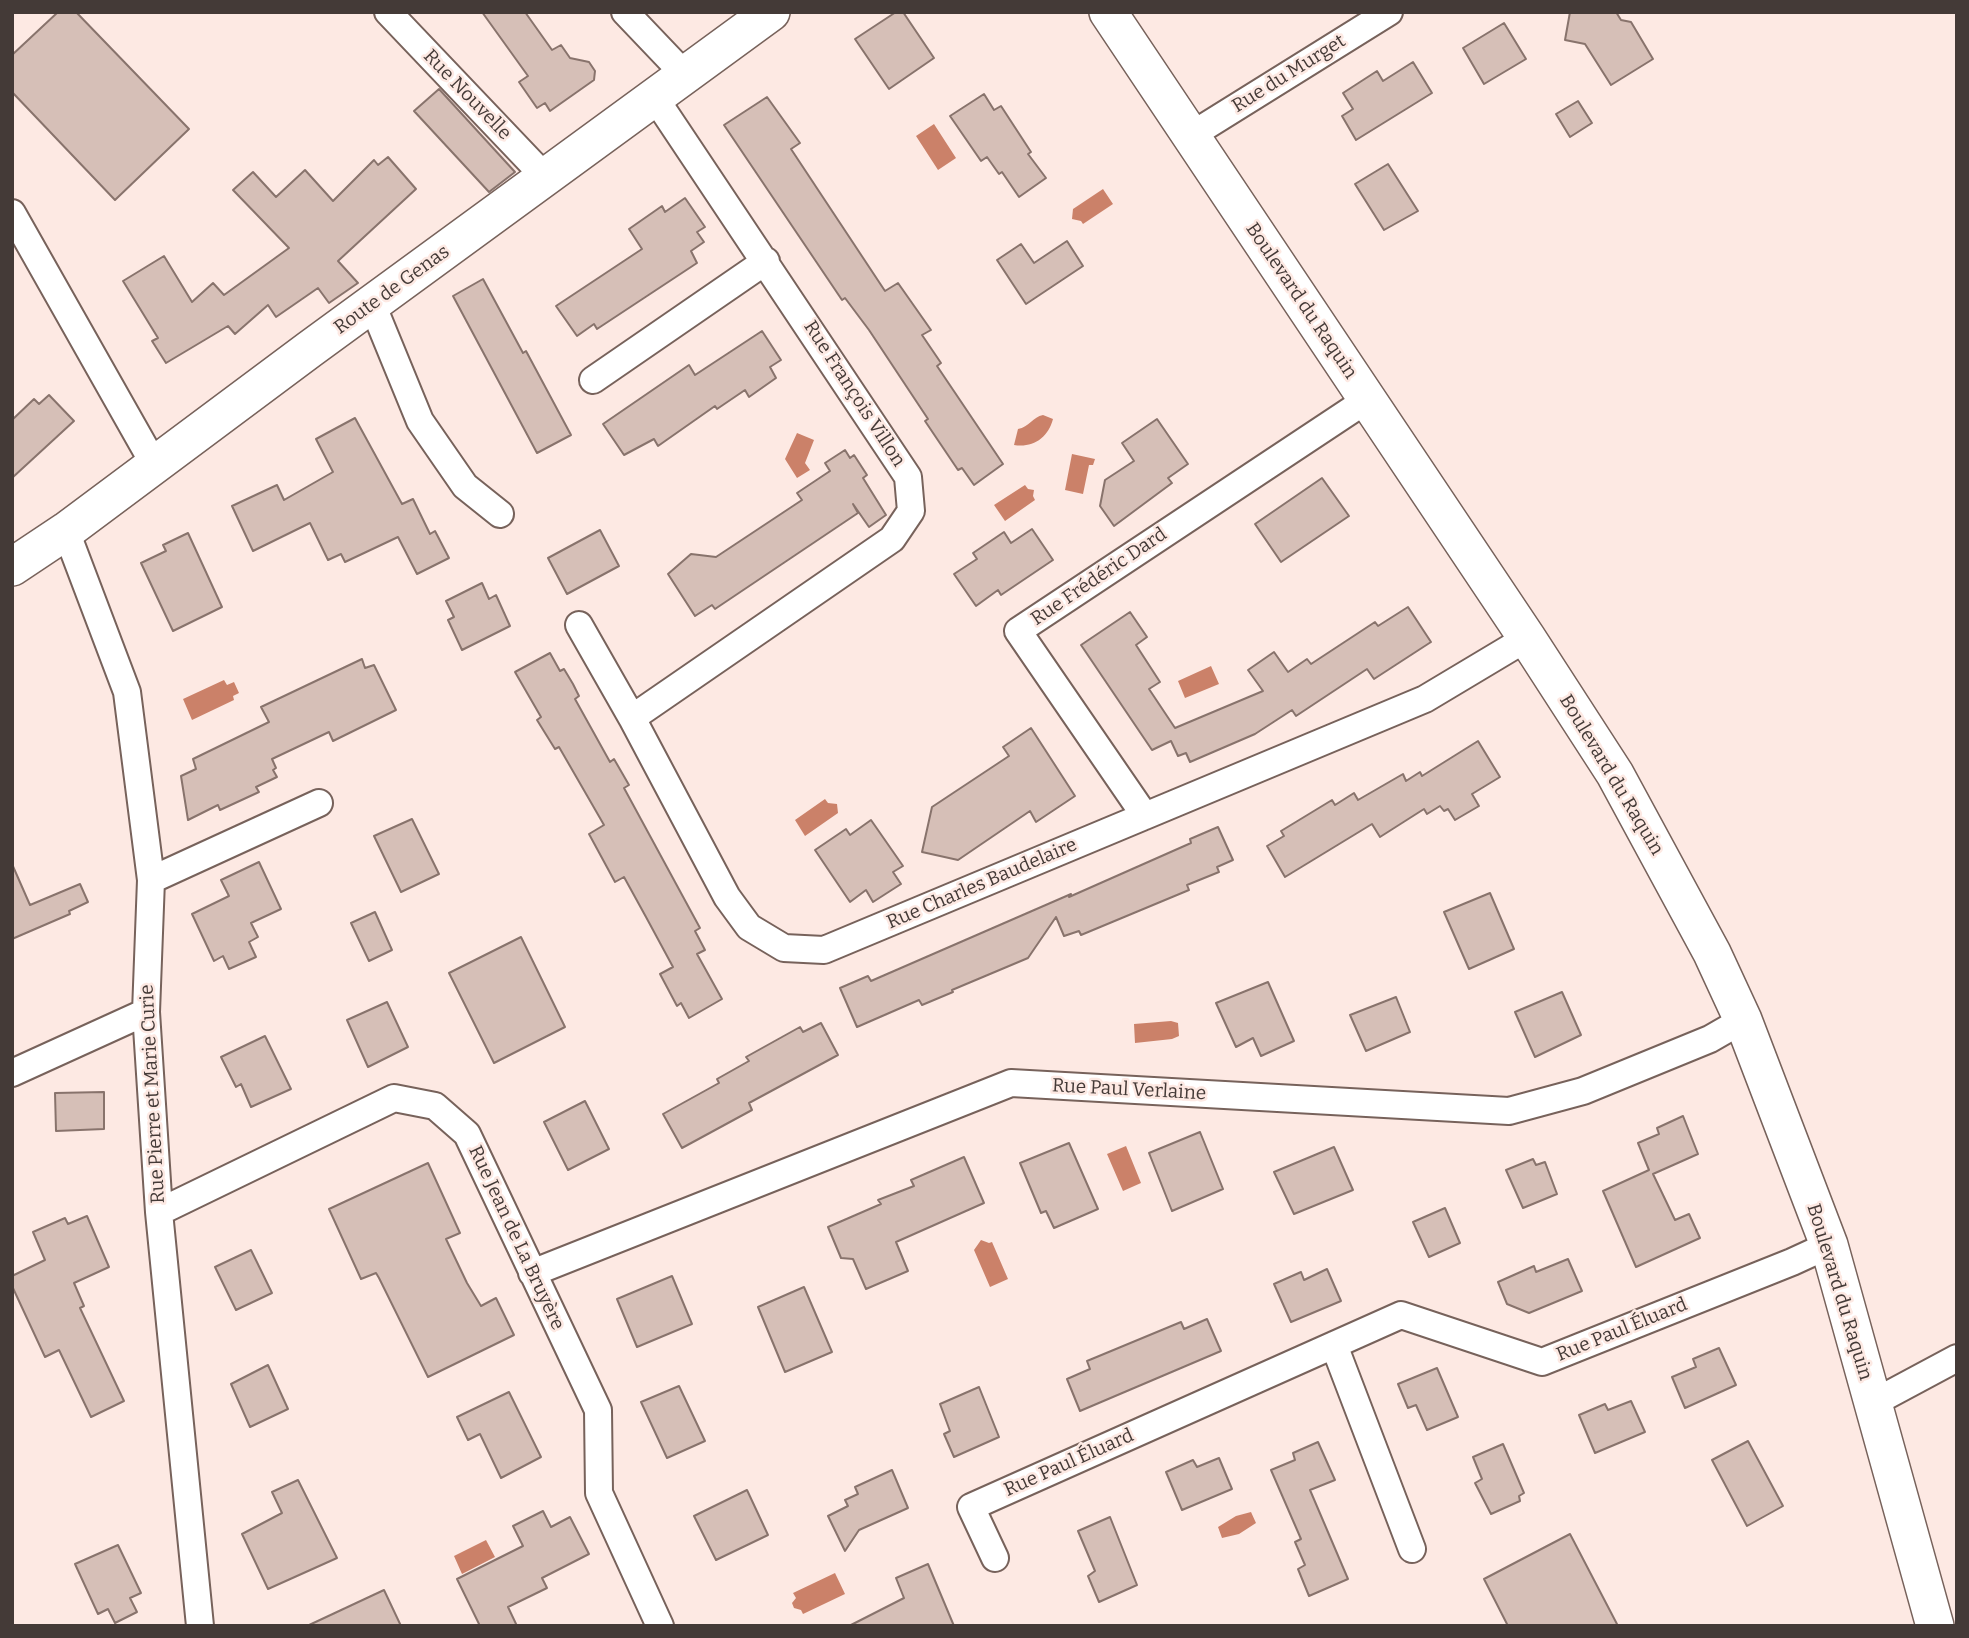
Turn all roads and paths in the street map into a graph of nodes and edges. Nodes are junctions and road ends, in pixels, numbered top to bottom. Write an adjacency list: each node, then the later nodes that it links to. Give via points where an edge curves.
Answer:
1 (388, 12): 9 (street, Rue Nouvelle)
2 (625, 12): 6 (street)
3 (771, 12): 6 (street, Route de Genas)
4 (1108, 12): 8 (street, Boulevard du Raquin)
5 (1389, 12): 8 (street, Rue du Murget)
6 (686, 76): 7 (street, Route de Genas)
7 (655, 98): 9 (street, Route de Genas); 11 (street, Rue François Villon)
8 (1190, 135): 14 (street, Boulevard du Raquin)
9 (546, 178): 12 (street, Route de Genas)
10 (12, 213): 15 (street)
11 (766, 261): 13 (street); 21 (street, Rue François Villon, via 908,477 911,511 892,539)
12 (372, 304): 15 (street, Route de Genas); 16 (street, via 421,421 465,486)
13 (593, 380)
14 (1368, 399): 20 (street, Boulevard du Raquin); 23 (street, Rue Frédéric Dard, via 1018,631)
15 (154, 464): 17 (street, Route de Genas)
16 (500, 514)
17 (66, 531): 18 (street, Route de Genas); 24 (street, Rue Pierre et Marie Curie, via 127,692)
18 (12, 567)
19 (579, 625): 21 (street, Rue Charles Baudelaire)
20 (1527, 638): 23 (street, Rue Charles Baudelaire, via 1425,699); 26 (street, Boulevard du Raquin, via 1615,774)
21 (632, 718): 23 (street, Rue Charles Baudelaire, via 727,897 749,927 784,948 824,950)
22 (319, 803): 24 (street)
23 (1145, 816)
24 (151, 880): 25 (street, Rue Pierre et Marie Curie)
25 (146, 1012): 27 (street); 28 (street, Rue Pierre et Marie Curie)
26 (1743, 1020): 29 (street, Boulevard du Raquin); 30 (street, Rue Paul Verlaine, via 1710,1039 1583,1091 1509,1111 1011,1083)
27 (12, 1073)
28 (159, 1212): 30 (street, Rue Jean de La Bruyère, via 394,1098 435,1106 467,1135); 36 (street, Rue Pierre et Marie Curie)
29 (1829, 1245): 31 (street, Rue Paul Éluard, via 1542,1362 1401,1315); 33 (street, Boulevard du Raquin)
30 (533, 1273): 37 (street, Rue Jean de La Bruyère, via 598,1410 599,1493)
31 (1334, 1345): 34 (street); 35 (street, Rue Paul Éluard, via 971,1507)
32 (1957, 1358): 33 (street)
33 (1873, 1403): 38 (street, Boulevard du Raquin)
34 (1412, 1549)
35 (995, 1558)
36 (192, 1623)
37 (660, 1626)
38 (1935, 1626)

